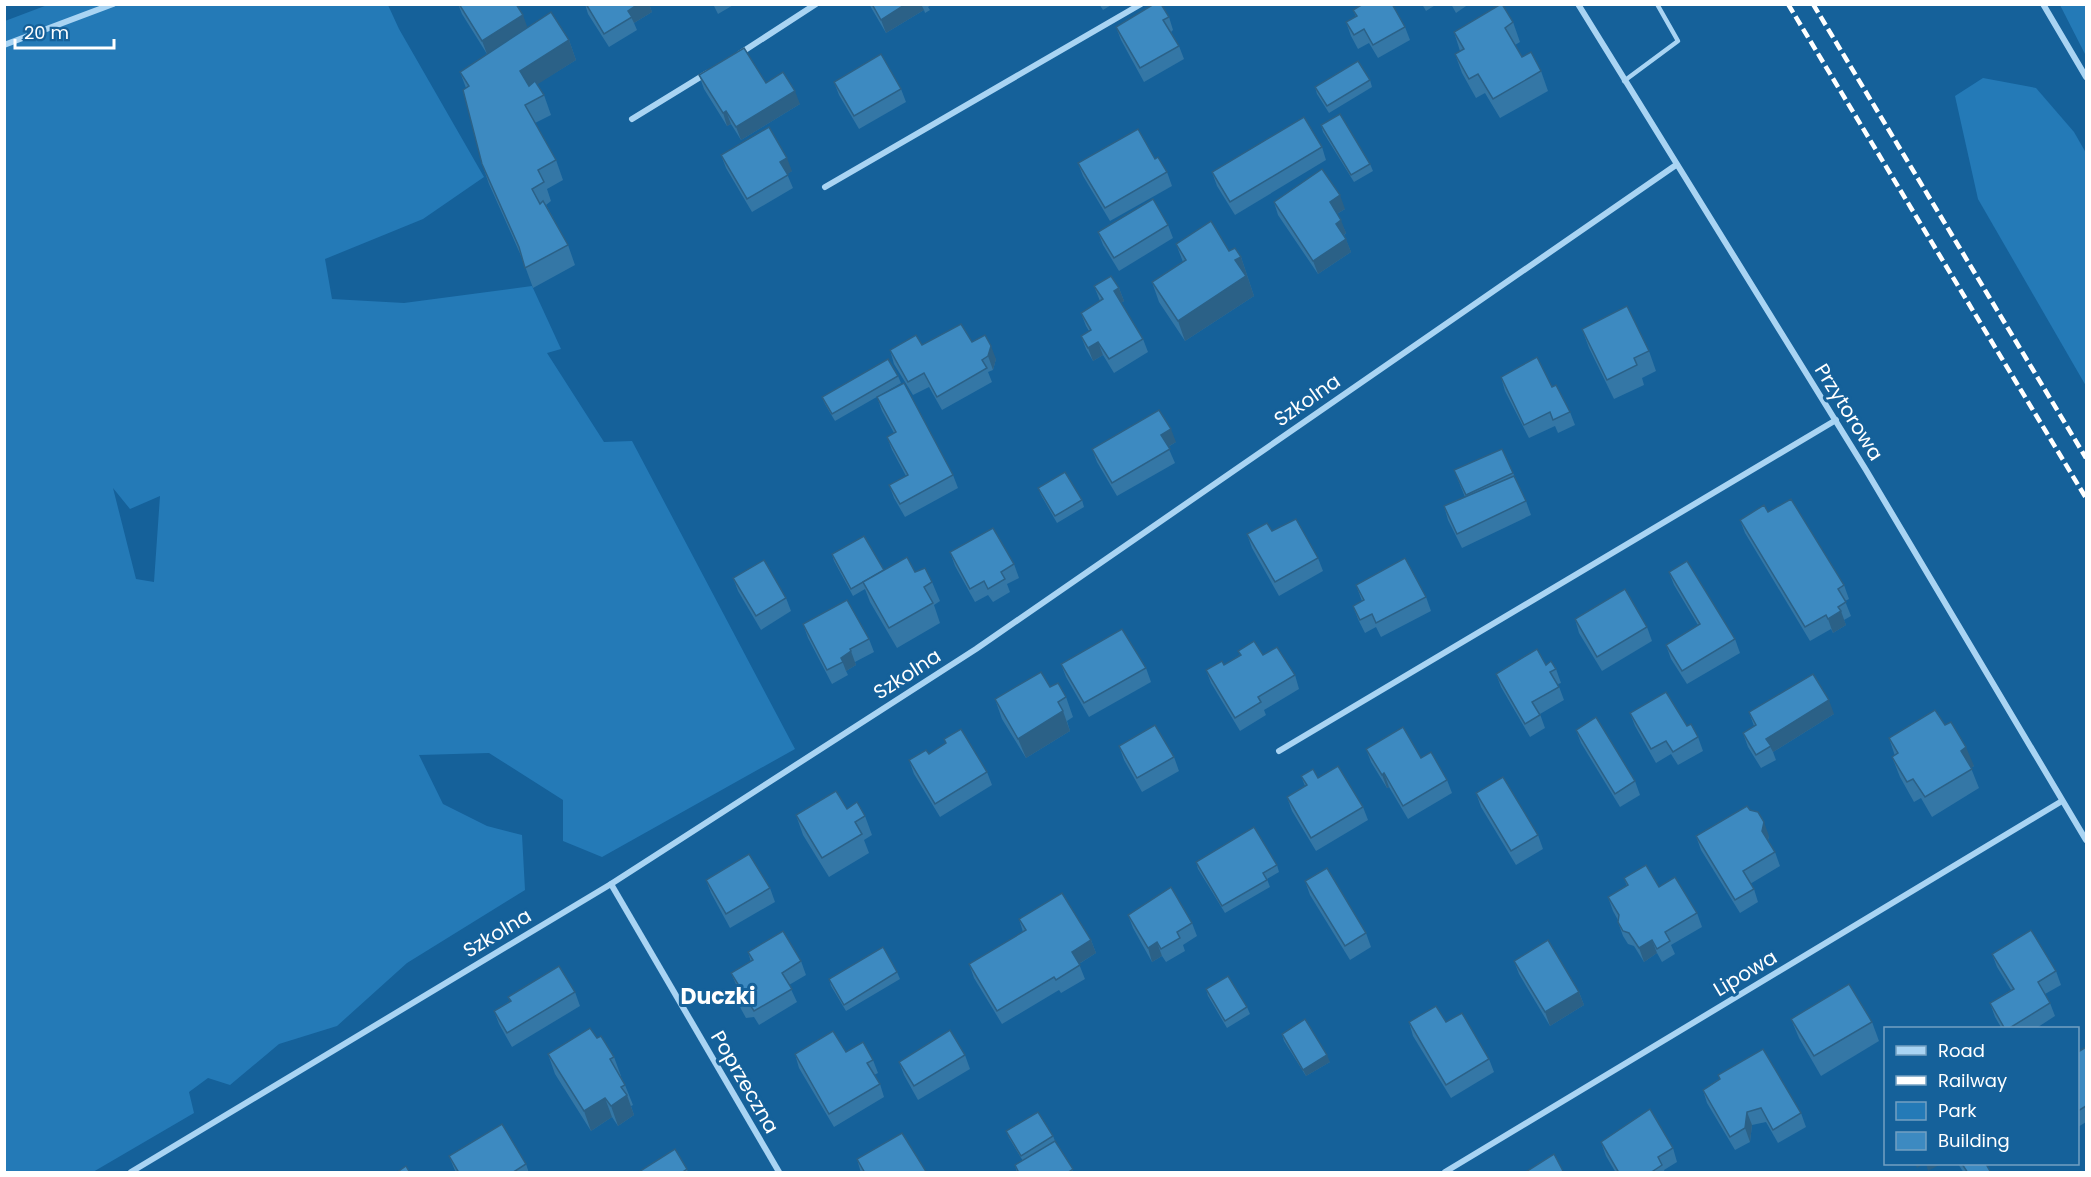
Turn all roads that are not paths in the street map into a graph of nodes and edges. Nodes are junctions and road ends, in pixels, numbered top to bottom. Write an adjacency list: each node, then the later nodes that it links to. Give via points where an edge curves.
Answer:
1 (112, 4): 7 (street)
2 (816, 4): 8 (street)
3 (1140, 4): 14 (street)
4 (1578, 4): 11 (street, Przytorowa)
5 (1657, 4): 11 (lane, via 1678,40)
6 (2043, 4): 10 (street)
7 (4, 45)
8 (734, 57)
9 (713, 69): 12 (street)
10 (2086, 77)
11 (1624, 81): 13 (street, Przytorowa)
12 (632, 118)
13 (1676, 165): 15 (street, Przytorowa); 19 (street, Szkolna, via 976,649)
14 (825, 187)
15 (1836, 420): 16 (street); 17 (street, Przytorowa)
16 (1279, 751)
17 (2062, 801): 18 (street, Przytorowa); 22 (street, Lipowa)
18 (2086, 840)
19 (610, 884): 20 (street, Szkolna); 21 (street, Poprzeczna)
20 (131, 1173)
21 (779, 1173)
22 (1445, 1173)

